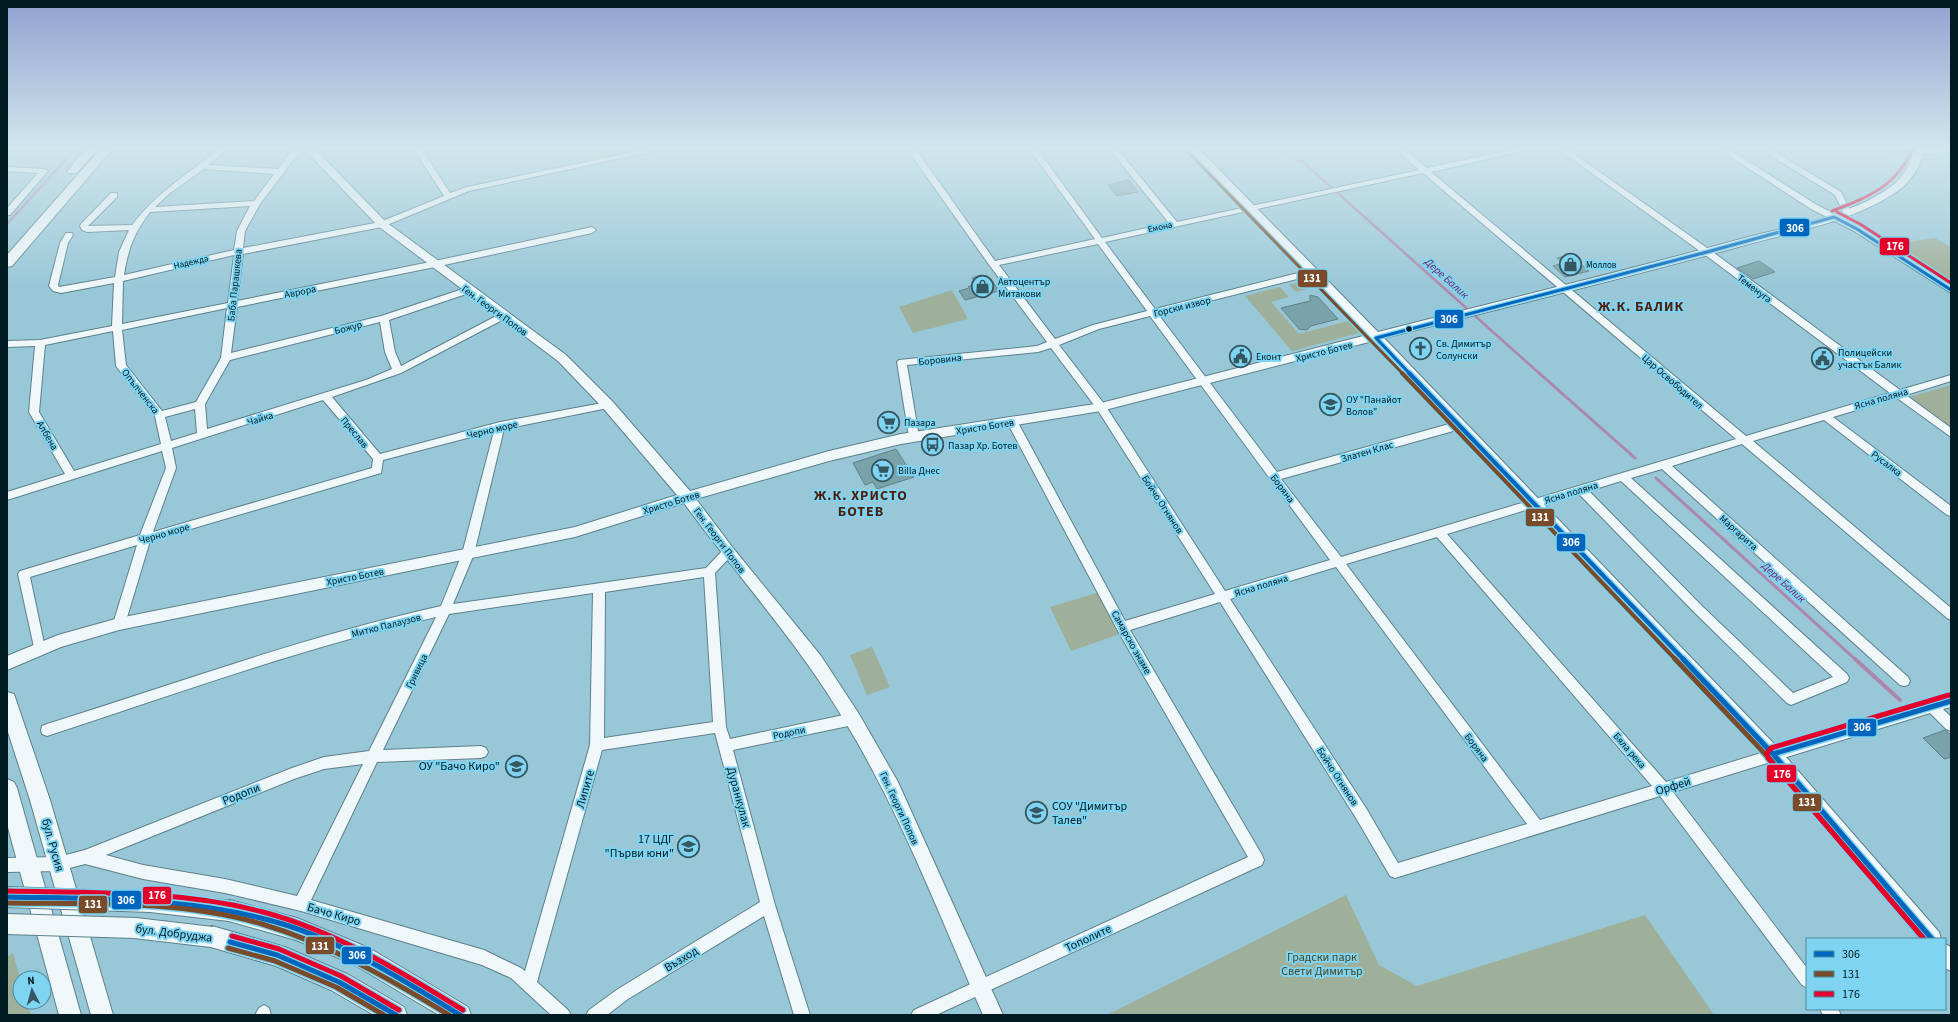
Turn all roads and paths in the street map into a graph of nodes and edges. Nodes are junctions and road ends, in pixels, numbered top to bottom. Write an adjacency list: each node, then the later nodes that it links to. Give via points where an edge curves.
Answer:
1 (24, 194): 24 (street)
2 (53, 194): 32 (main road)
3 (67, 194): 35 (main road)
4 (164, 194): 22 (street, Опълченска)
5 (263, 194): 20 (street, Баба Парашкева)
6 (352, 194): 26 (street, Ген. Георги Попов)
7 (455, 194): 19 (street, Надежда)
8 (943, 194): 37 (street, Бойчо Огнянов)
9 (1066, 194): 31 (street, Боряна)
10 (1150, 194): 27 (street)
11 (1237, 194): 21 (street)
12 (1314, 194): 21 (street, Емона)
13 (1452, 194): 40 (street, Цар Освободител)
14 (1625, 194): 34 (street, Теменуга)
15 (1793, 194): 25 (street)
16 (1837, 194): 23 (street)
17 (1887, 194): 23 (street, Христо Ботев)
18 (114, 195): 28 (street, via 84,226 85,228)
19 (448, 196): 26 (street, Надежда)
20 (256, 203): 22 (street); 33 (street, Баба Парашкева, via 241,231)
21 (1250, 207): 27 (street, Емона); 38 (street)
22 (147, 210): 28 (street, Опълченска)
23 (1847, 212): 25 (street, Христо Ботев)
24 (7, 213)
25 (1834, 217): 34 (street, Христо Ботев); 42 (street)
26 (382, 224): 33 (street, Надежда); 36 (street, Ген. Георги Попов)
27 (1174, 224): 31 (street, Емона)
28 (134, 227): 39 (street, Опълченска, via 123,252)
29 (592, 230): 36 (street, Аврора)
30 (69, 235): 39 (street, Надежда, via 64,243 55,279 56,289)
31 (1099, 240): 37 (street, Емона); 44 (street, Боряна)
32 (7, 247)
33 (237, 252): 39 (street, Надежда); 43 (street, Баба Парашкева)
34 (1707, 252): 40 (street, Христо Ботев); 56 (street, Теменуга)
35 (7, 263)
36 (435, 264): 41 (street, Ген. Георги Попов); 43 (street, Аврора)
37 (993, 264): 50 (street, Бойчо Огнянов)
38 (1314, 272): 44 (street, Горски извор); 48 (street)
39 (119, 280): 47 (street, Опълченска)
40 (1566, 289): 48 (street, Христо Ботев); 69 (street, Цар Освободител)
41 (469, 290): 45 (street, Ген. Георги Попов); 46 (street, Божур)
42 (1951, 290)
43 (233, 304): 47 (street, Аврора); 52 (street, Баба Парашкева)
44 (1152, 313): 50 (street, Горски извор, via 1081,331); 55 (street, Боряна)
45 (503, 316): 53 (street, Чайка); 59 (street, Ген. Георги Попов, via 562,358)
46 (384, 318): 52 (street, Божур); 53 (street, via 390,352)
47 (117, 327): 49 (street, Аврора); 61 (street, Опълченска, via 121,366)
48 (1376, 338): 55 (street, Христо Ботев); 64 (street)
49 (40, 342): 51 (street, Аврора); 73 (street, Албена, via 34,412)
50 (1052, 343): 60 (street, Бойчо Огнянов); 68 (street, Боровина, via 1038,349 902,362)
51 (7, 344)
52 (226, 358): 58 (street, Баба Парашкева)
53 (398, 371): 57 (street, Чайка)
54 (1951, 378): 56 (street, Ясна поляна)
55 (1202, 381): 60 (street, Христо Ботев); 74 (street, Боряна)
56 (1897, 394): 62 (street, Ясна поляна); 66 (street, Теменуга)
57 (326, 397): 67 (street, Чайка); 71 (street, Преслав)
58 (200, 404): 61 (street); 67 (street)
59 (608, 405): 65 (street, Черно море); 78 (street, Ген. Георги Попов)
60 (1100, 407): 63 (street, Христо Ботев); 88 (street, Бойчо Огнянов)
61 (160, 415): 70 (street, Опълченска)
62 (1824, 415): 69 (street, Ясна поляна); 80 (street, Русалка)
63 (1012, 422): 68 (street, Христо Ботев); 92 (street, Самарско знаме)
64 (1460, 425): 74 (street, Златен Клас); 79 (street)
65 (500, 426): 71 (street, Черно море); 84 (street, Гривица)
66 (1951, 433)
67 (202, 436): 70 (street, Чайка)
68 (914, 437): 78 (street, Христо Ботев, via 823,458)
69 (1742, 440): 72 (street, Ясна поляна); 90 (street, Цар Освободител)
70 (166, 447): 73 (street, Чайка); 82 (street, Опълченска, via 171,468)
71 (377, 464): 82 (street, Черно море)
72 (1663, 464): 75 (street, Ясна поляна); 96 (street, Маргарита)
73 (72, 476): 77 (street, Чайка)
74 (1274, 477): 85 (street, Боряна)
75 (1623, 477): 76 (street, Ясна поляна); 76 (street, via 1843,678 1791,699 1698,609)
76 (1581, 489): 79 (street, Ясна поляна)
77 (7, 496)
78 (687, 497): 83 (street, Ген. Георги Попов); 84 (street, Христо Ботев, via 575,532)
79 (1534, 503): 81 (street, Ясна поляна); 107 (street)
80 (1951, 512)
81 (1439, 532): 85 (street, Ясна поляна); 110 (street, Бяла река)
82 (145, 538): 91 (street, Опълченска); 93 (street, Черно море, via 24,574)
83 (728, 552): 86 (street); 100 (street, Ген. Георги Попов, via 815,661)
84 (468, 554): 89 (street, Гривица); 91 (street, Христо Ботев)
85 (1338, 562): 88 (street, Ясна поляна); 111 (street, Боряна)
86 (709, 572): 87 (street, Митко Палаузов); 102 (street, Дуранкулак)
87 (599, 588): 89 (street, Митко Палаузов); 104 (street, Липите)
88 (1222, 597): 92 (street, Ясна поляна); 117 (street, Бойчо Огнянов, via 1361,813)
89 (445, 610): 103 (street, Митко Палаузов, via 327,640); 108 (street, Гривица)
90 (1951, 615)
91 (119, 624): 93 (street, Христо Ботев)
92 (1122, 627): 113 (street, Самарско знаме)
93 (39, 648): 94 (street, Христо Ботев)
94 (14, 660): 95 (street, Христо Ботев)
95 (7, 669)
96 (1904, 681)
97 (7, 700): 114 (main road, бул. Русия)
98 (1951, 701): 99 (street, Орфей)
99 (1932, 707): 101 (street); 107 (street, Орфей)
100 (854, 719): 105 (street, Родопи); 125 (street, Ген. Георги Попов, via 892,788)
101 (1951, 725)
102 (720, 727): 104 (street); 105 (street, Дуранкулак)
103 (47, 730)
104 (597, 745): 124 (street, Липите)
105 (725, 746): 120 (street, Дуранкулак)
106 (481, 752): 108 (street, Родопи)
107 (1773, 754): 110 (street, Орфей); 122 (street)
108 (374, 756): 112 (street, Родопи, via 324,762); 119 (street, Гривица)
109 (7, 788): 116 (main road)
110 (1663, 789): 111 (street, Орфей); 123 (street, Бяла река)
111 (1537, 827): 117 (street, Орфей)
112 (85, 857): 114 (street, Родопи); 119 (street, Бачо Киро, via 143,872 224,886)
113 (1257, 860): 125 (street, Тополите)
114 (58, 864): 116 (street, Родопи); 127 (main road, бул. Русия)
115 (7, 865): 116 (street, Родопи)
116 (29, 865): 126 (main road)
117 (1395, 871)
118 (7, 897): 129 (main road, bridge, via 151,902 230,911 297,929 361,956)
119 (301, 904): 124 (street, Бачо Киро, via 484,958 516,973)
120 (768, 905): 131 (street, Възход, via 623,994); 132 (street, Дуранкулак)
121 (7, 924): 128 (main road, бул. Добруджа, bridge, via 135,928 212,937 277,955 339,982)
122 (1931, 938)
123 (1806, 979)
124 (529, 985): 130 (street, Бачо Киро)
125 (981, 987): 133 (street, Тополите); 134 (street, Ген. Георги Попов)
126 (70, 1015)
127 (102, 1015)
128 (396, 1015)
129 (460, 1015)
130 (563, 1015)
131 (594, 1015)
132 (802, 1015)
133 (918, 1015)
134 (993, 1015)

